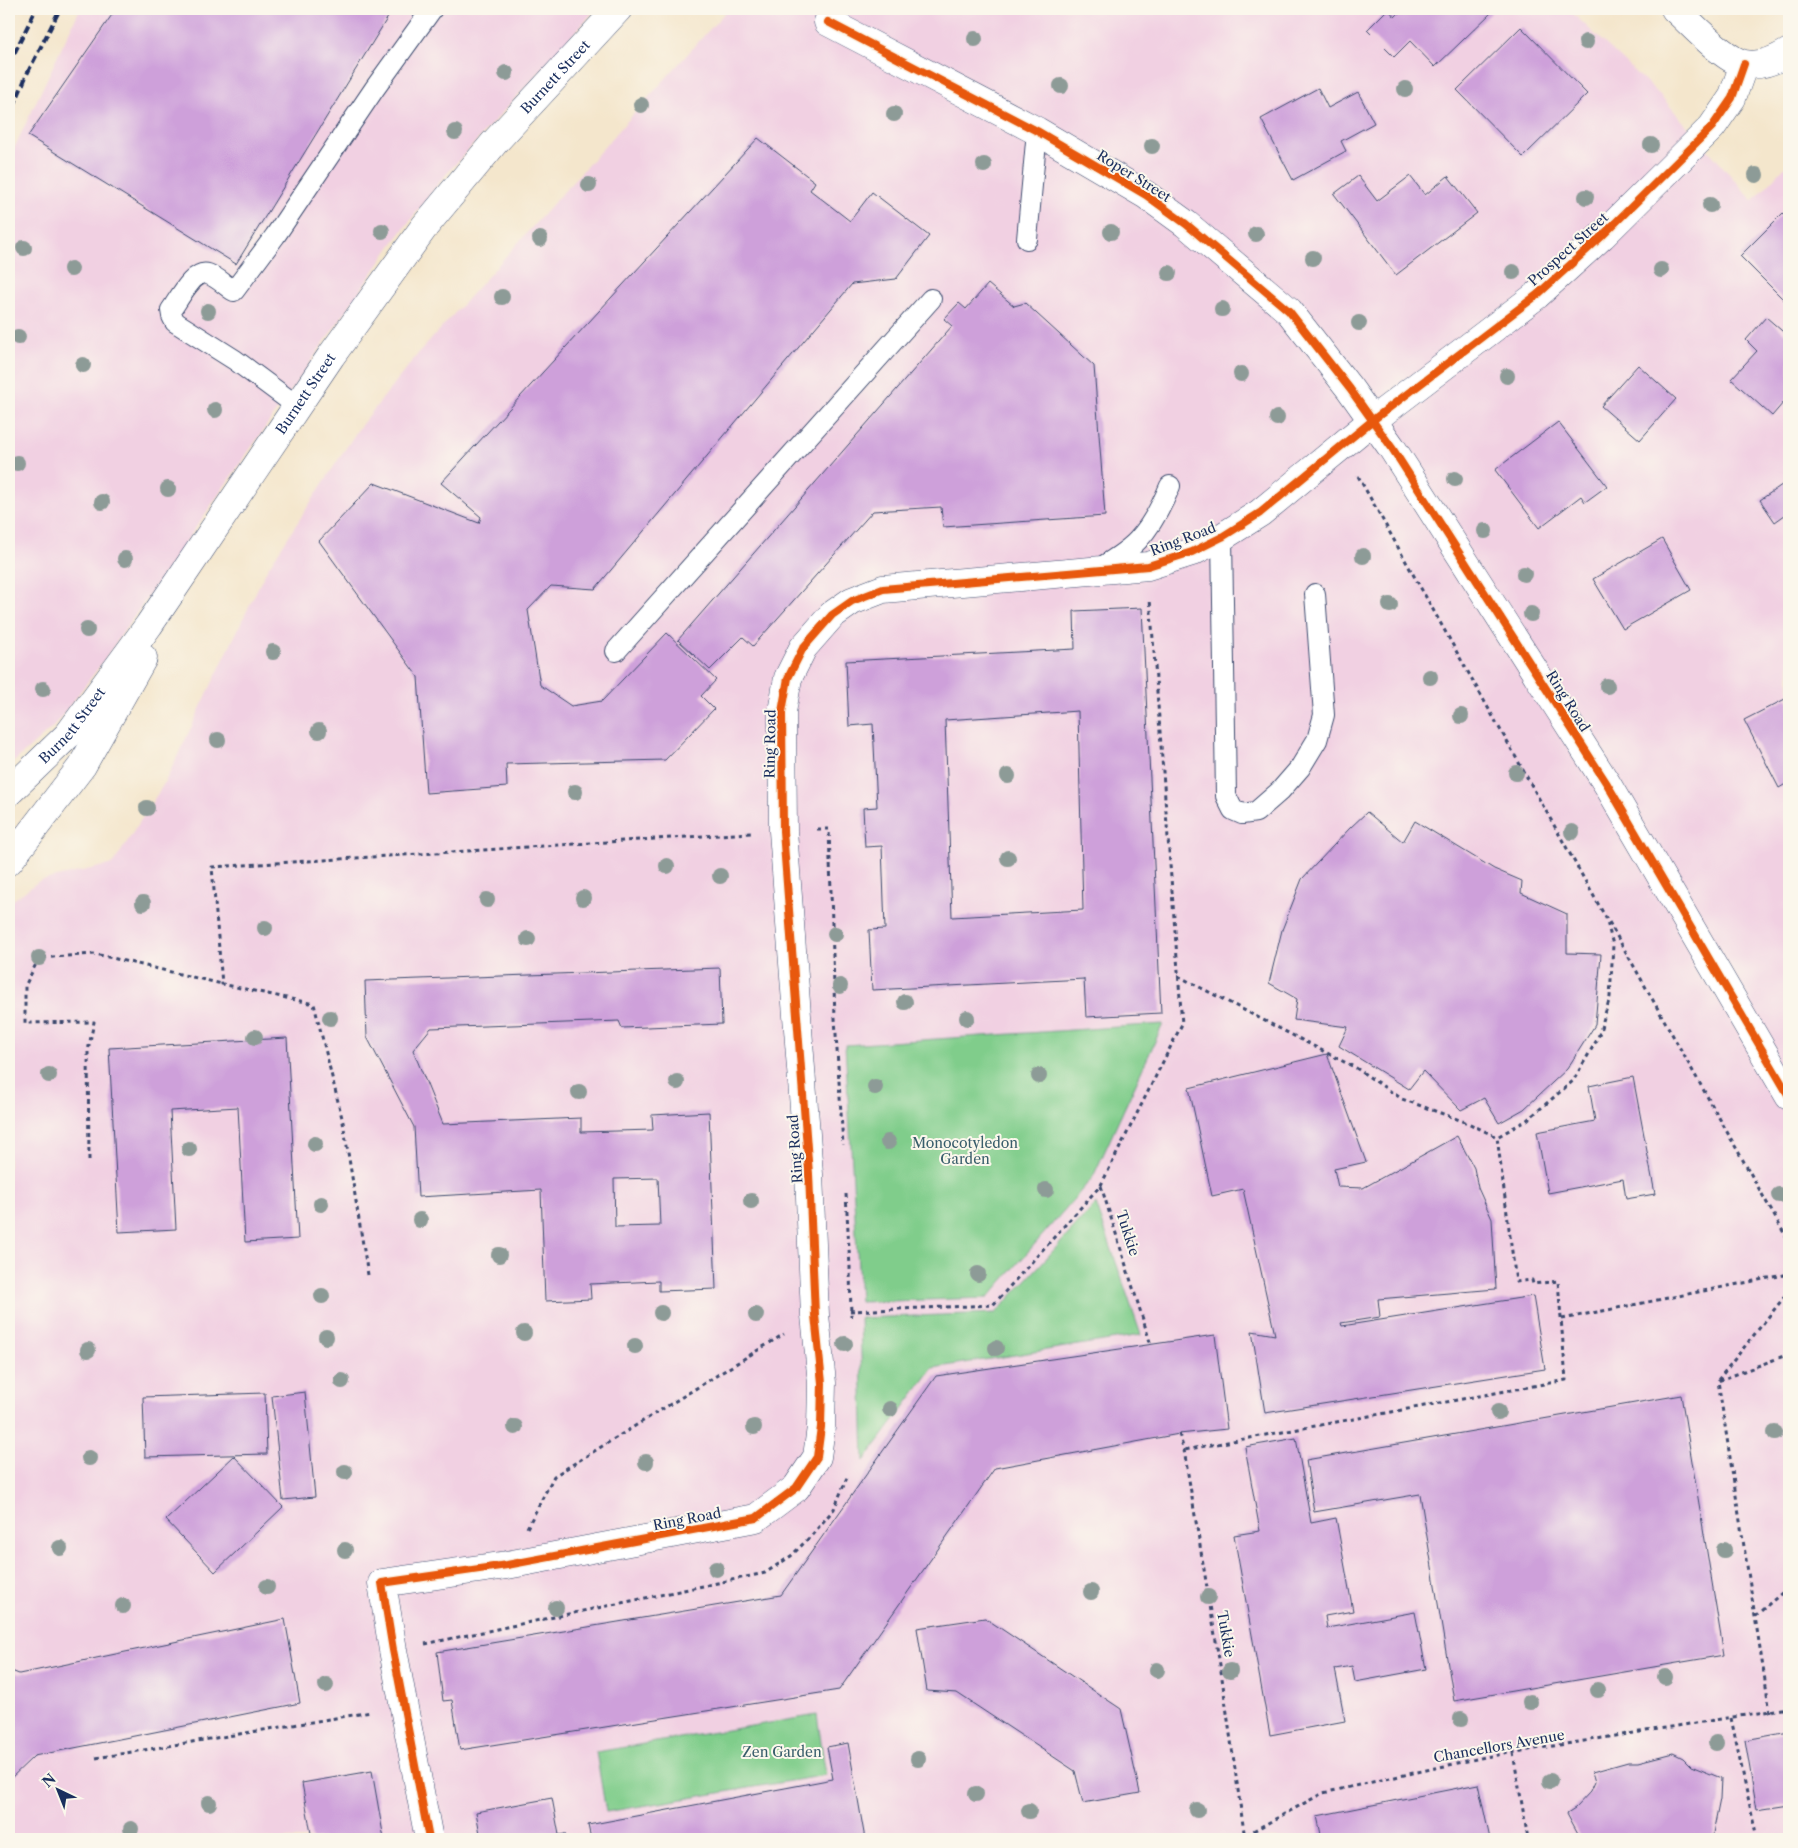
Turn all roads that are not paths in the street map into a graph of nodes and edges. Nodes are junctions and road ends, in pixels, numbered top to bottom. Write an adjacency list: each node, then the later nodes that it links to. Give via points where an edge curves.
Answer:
1 (432, 9): 10 (lane, via 234,291 202,273 195,276 172,310 175,322 235,360)
2 (618, 9): 10 (street, Burnett Street, via 494,143 425,226)
3 (1675, 9): 6 (street, via 1722,53)
4 (828, 22): 7 (street, Roper Street)
5 (1789, 52): 6 (street, via 1763,64)
6 (1744, 64): 11 (street, Prospect Street, via 1732,98 1712,128 1602,236 1537,295)
7 (1036, 131): 8 (lane); 11 (street, Roper Street, via 1146,195 1254,280 1289,311)
8 (1027, 239)
9 (930, 299): 17 (lane)
10 (297, 406): 13 (street, Burnett Street)
11 (1373, 420): 14 (street, Ring Road, via 1260,512); 20 (street, Ring Road, via 1607,784)
12 (1170, 486): 15 (lane, via 1162,505 1139,540)
13 (224, 515): 18 (street, Burnett Street, via 68,735); 19 (street, via 82,766)
14 (1222, 538): 15 (street, Ring Road, via 1148,566); 16 (lane, via 1226,796 1233,810 1242,814 1256,812 1280,792 1317,740 1324,715)
15 (1096, 571): 21 (street, Ring Road, via 883,589 852,601 832,615 803,648 788,678 782,712 783,830 822,1383 817,1457 796,1488 756,1518 507,1565 382,1583)
16 (1315, 594)
17 (616, 650)
18 (9, 792)
19 (9, 861)
20 (1789, 1096)
21 (429, 1839)

